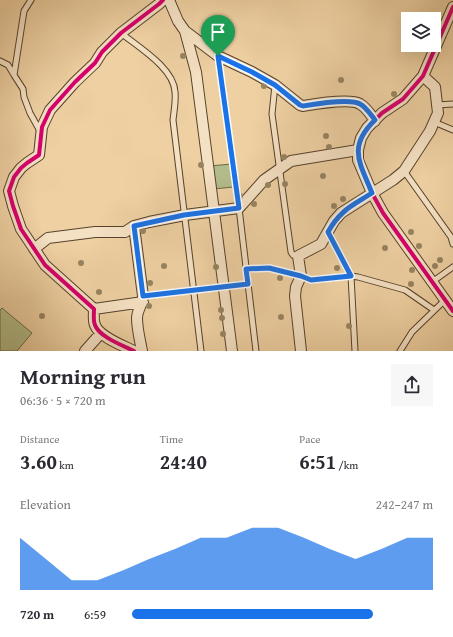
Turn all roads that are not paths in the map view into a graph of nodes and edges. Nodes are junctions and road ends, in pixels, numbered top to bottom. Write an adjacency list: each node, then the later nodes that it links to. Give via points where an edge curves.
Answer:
1 (31, 0): 9 (lane, via 24,11)
2 (163, 0): 6 (street)
3 (169, 0): 5 (street)
4 (453, 7): 10 (street)
5 (184, 31): 7 (street); 23 (street, via 196,72)
6 (121, 33): 17 (street, via 50,110); 24 (lane, via 161,64 170,76 175,90 173,120)
7 (218, 56): 11 (street); 22 (lane)
8 (0, 61): 9 (lane, via 8,65)
9 (14, 75): 17 (lane, via 23,89 30,114)
10 (423, 76): 13 (street, via 435,87); 14 (street, via 403,99)
11 (275, 85): 14 (street, via 303,106 357,103); 19 (lane, via 272,114)
12 (453, 104): 13 (lane)
13 (437, 105): 15 (street, via 438,113)
14 (375, 120): 18 (street, via 361,138)
15 (434, 122): 16 (lane); 20 (street)
16 (453, 130)
17 (41, 134): 28 (street, via 39,155 21,168 14,177 9,191 21,230)
18 (358, 150): 19 (street, via 294,160); 21 (street, via 358,160)
19 (280, 168): 22 (street, via 264,180); 29 (lane, via 291,252 292,255)
20 (404, 171): 21 (street); 27 (lane, via 451,237)
21 (372, 193): 26 (street, via 342,212); 34 (street, via 383,213)
22 (239, 208): 23 (street); 31 (lane)
23 (213, 212): 24 (street); 36 (street)
24 (184, 215): 25 (street); 37 (lane)
25 (134, 226): 28 (street, via 125,232 96,232 48,238); 38 (street)
26 (328, 232): 29 (street, via 321,244); 33 (lane)
27 (453, 244)
28 (34, 249): 40 (street, via 45,266)
29 (298, 256): 32 (street)
30 (453, 267): 34 (lane)
31 (246, 269): 32 (lane, via 269,268); 35 (lane)
32 (301, 276): 33 (lane, via 311,280); 50 (street, via 295,292)
33 (351, 276): 41 (lane, via 405,290); 51 (lane)
34 (432, 282): 39 (street)
35 (248, 284): 36 (lane); 49 (lane)
36 (224, 287): 37 (lane); 48 (street)
37 (194, 290): 38 (lane); 47 (lane)
38 (143, 299): 40 (street); 46 (street, via 137,318)
39 (445, 300): 41 (lane); 42 (street)
40 (94, 309): 43 (street, via 95,325)
41 (434, 310): 52 (lane, via 412,332)
42 (453, 311)
43 (101, 333): 44 (street); 45 (street)
44 (85, 351)
45 (134, 351)
46 (142, 351)
47 (201, 351)
48 (232, 351)
49 (256, 351)
50 (301, 351)
51 (355, 351)
52 (400, 351)

